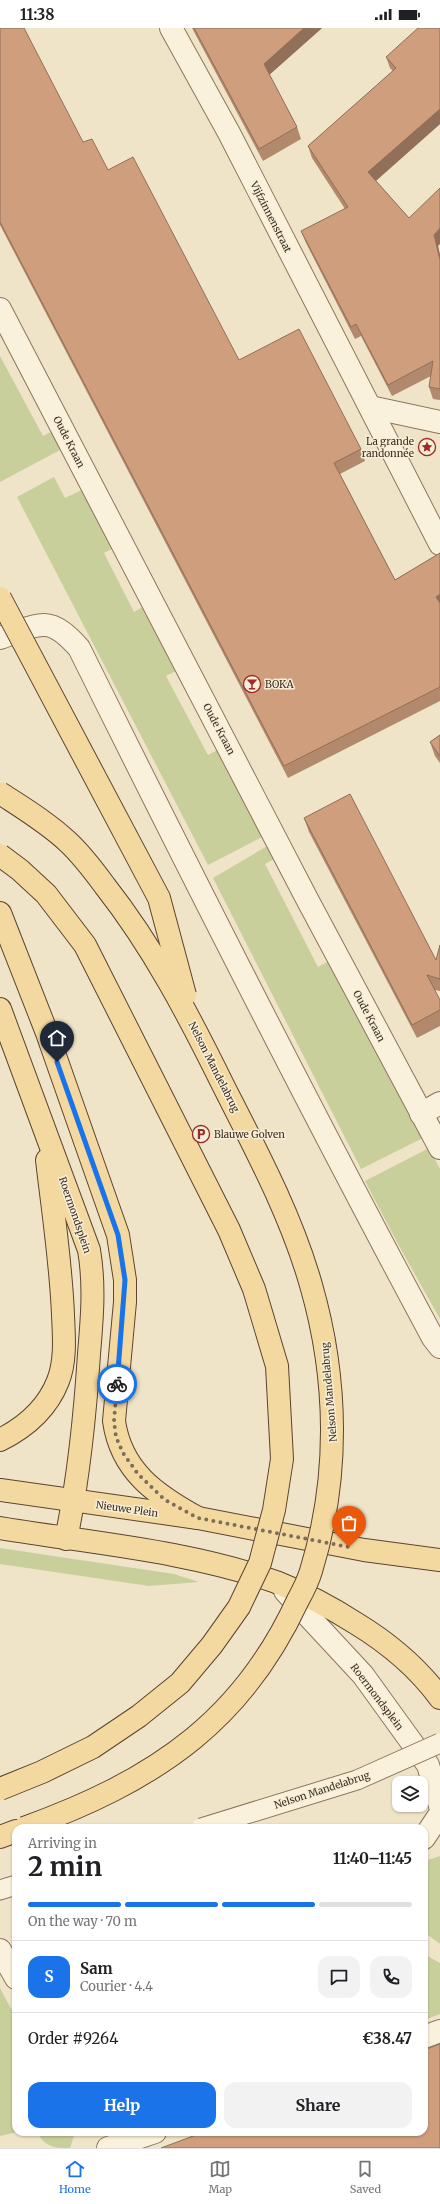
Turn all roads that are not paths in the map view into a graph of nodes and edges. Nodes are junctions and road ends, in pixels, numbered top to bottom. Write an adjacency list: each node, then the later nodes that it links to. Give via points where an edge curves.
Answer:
1 (171, 28): 3 (street, Vijfzinnenstraat, via 229,134)
2 (0, 310): 16 (street, Oude Kraan)
3 (370, 407): 4 (street); 5 (street, Vijfzinnenstraat)
4 (440, 422)
5 (440, 544)
6 (0, 598): 14 (main road, bridge, via 159,898)
7 (43, 624): 8 (street); 9 (street); 19 (street, via 55,628 79,648 175,842 350,1183)
8 (0, 638)
9 (0, 648)
10 (0, 793): 14 (main road, Nelson Mandelabrug, bridge, via 43,822 68,843 94,872 135,924)
11 (0, 855): 30 (main road, bridge, via 46,894 85,945 229,1230 254,1289 277,1366 282,1459 274,1510 260,1564 239,1607 180,1683 139,1716 93,1747)
12 (0, 913): 23 (main road, via 50,1040 118,1235 125,1295 114,1421 116,1437 123,1453 150,1488 165,1500)
13 (0, 1009): 17 (main road, Roermondsplein)
14 (192, 1021): 33 (main road, Nelson Mandelabrug, bridge, via 285,1212 301,1251 312,1288 325,1343 331,1393 333,1451 327,1501 311,1573 284,1632 231,1702 195,1737 156,1766 100,1798)
15 (440, 1103): 16 (street)
16 (421, 1114): 18 (street, Oude Kraan)
17 (43, 1124): 20 (main road, via 62,1285 64,1356 59,1380 42,1410 25,1426); 22 (main road, Roermondsplein, via 89,1250 93,1274 84,1425)
18 (440, 1148)
19 (440, 1347)
20 (0, 1440)
21 (0, 1490): 22 (main road)
22 (74, 1502): 23 (main road, Nieuwe Plein); 25 (main road, Roermondsplein)
23 (198, 1518): 26 (main road, Nieuwe Plein, via 364,1550)
24 (0, 1528): 25 (main road, Roermondsplein)
25 (66, 1538): 27 (main road, Roermondsplein, via 220,1565)
26 (439, 1561)
27 (277, 1583): 28 (main road, Roermondsplein, via 331,1608 377,1636 417,1670); 31 (street, Roermondsplein, via 363,1675 428,1765)
28 (440, 1698)
29 (440, 1743): 34 (lane, Nelson Mandelabrug, bridge, via 357,1780)
30 (0, 1789)
31 (440, 1806)
32 (440, 1814): 36 (street)
33 (34, 1824)
34 (213, 1824)
35 (12, 1832): 37 (main road)
36 (428, 1832)
37 (0, 1837)
38 (12, 1886): 39 (lane)
39 (0, 1890)
40 (0, 1950): 41 (street)
41 (12, 1971)
42 (440, 2031): 43 (street)
43 (428, 2036)
44 (100, 2136): 46 (street)
45 (143, 2136): 46 (street)
46 (107, 2148)

